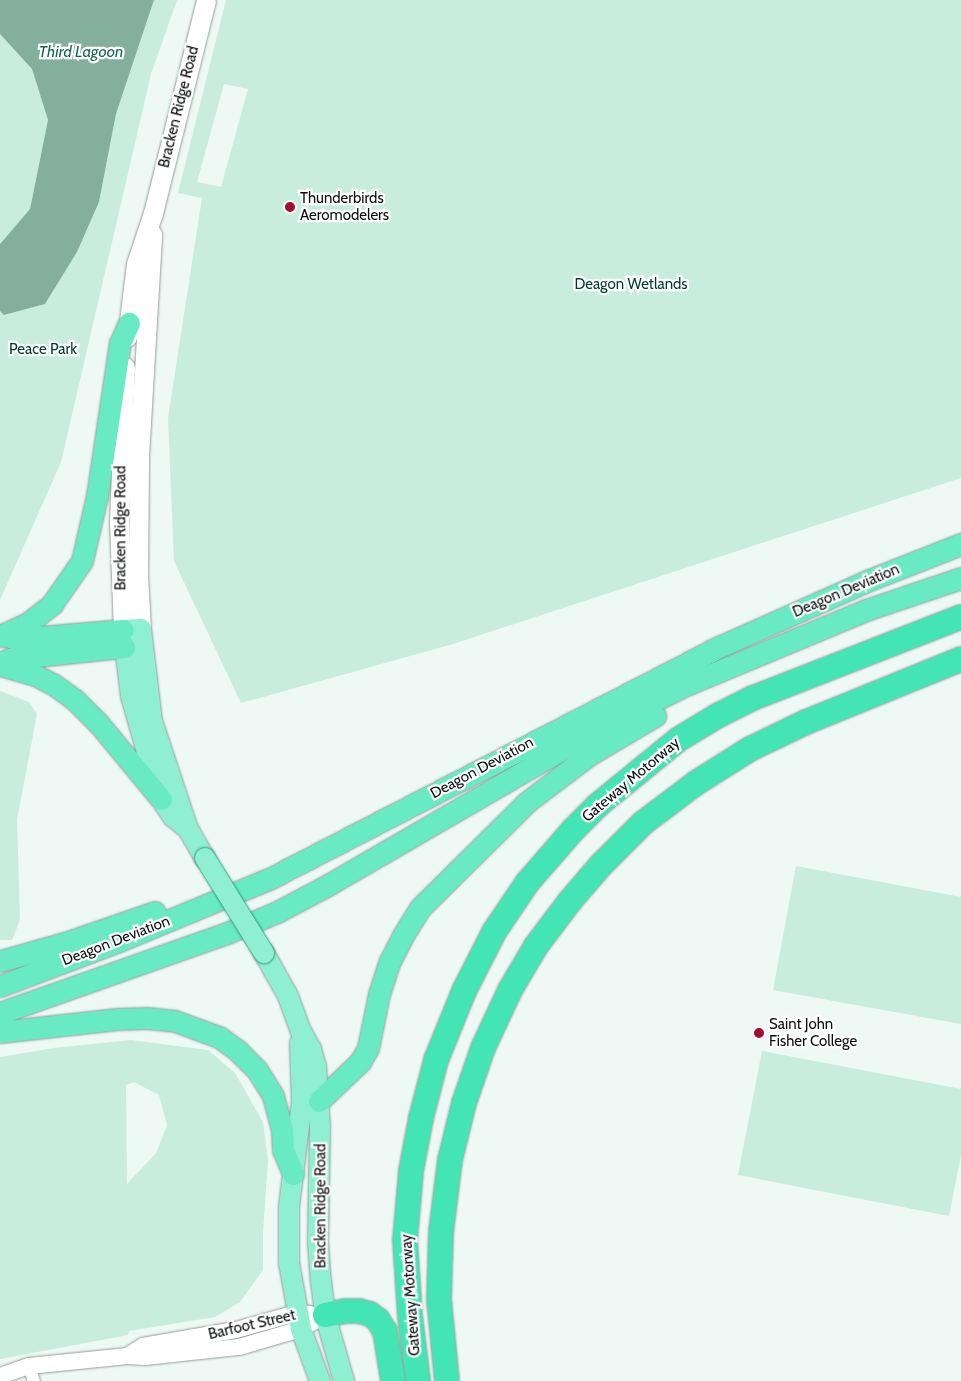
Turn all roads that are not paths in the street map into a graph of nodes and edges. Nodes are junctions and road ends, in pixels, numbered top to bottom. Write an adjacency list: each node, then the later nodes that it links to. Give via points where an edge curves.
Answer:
1 (206, 0): 2 (main road, Bracken Ridge Road)
2 (153, 213): 3 (main road, Bracken Ridge Road, via 136,264); 8 (main road, Bracken Ridge Road)
3 (128, 323): 7 (highway, via 120,343 95,505 82,562 52,604 28,623); 8 (main road, Bracken Ridge Road, via 119,523)
4 (961, 544): 14 (highway, Deagon Deviation, via 867,581 712,650 277,875)
5 (961, 578): 11 (highway, Deagon Deviation, via 866,610)
6 (961, 617): 29 (highway, Gateway Motorway, via 753,698 717,716 621,784 573,830 527,883 494,932 464,991 436,1060 420,1118 405,1240)
7 (2, 636): 8 (highway, via 16,640)
8 (132, 638): 10 (highway, via 9,659); 12 (main road, Bracken Ridge Road, via 131,696 160,787); 13 (main road, Bracken Ridge Road, via 152,720)
9 (961, 659): 30 (highway, Gateway Motorway, via 798,726 750,749 696,783 643,823 600,865 536,946 510,990 483,1048 464,1103 450,1160 441,1232 440,1290)
10 (0, 664): 12 (highway, via 35,675 74,699 99,724)
11 (686, 685): 17 (highway, Deagon Deviation, via 590,733 277,912 227,933); 20 (highway, via 669,708 589,755 527,802 420,908 390,961 379,994 368,1048 360,1062)
12 (160, 799): 13 (main road, Bracken Ridge Road)
13 (188, 830): 18 (main road, Bracken Ridge Road, bridge, via 264,953 288,996)
14 (188, 913): 15 (highway, via 160,910 68,942); 16 (highway, Deagon Deviation)
15 (0, 961)
16 (0, 986)
17 (0, 1013)
18 (301, 1031): 20 (main road, Bracken Ridge Road, via 311,1049); 21 (main road, Bracken Ridge Road, via 302,1102)
19 (0, 1032): 21 (highway, via 147,1018 175,1021 219,1037 257,1070 273,1096 282,1130 282,1150)
20 (319, 1101): 22 (main road, Bracken Ridge Road, via 318,1242)
21 (292, 1174): 23 (main road, Bracken Ridge Road, via 287,1236)
22 (325, 1315): 23 (street, Barfoot Street); 27 (main road, Bracken Ridge Road); 28 (highway, via 345,1310 359,1311 378,1320 385,1331)
23 (299, 1321): 24 (street, Barfoot Street, via 143,1346 127,1356); 26 (main road, Bracken Ridge Road)
24 (32, 1374): 25 (street, Barfoot Street)
25 (0, 1376)
26 (320, 1381)
27 (344, 1381)
28 (393, 1381)
29 (418, 1381)
30 (446, 1381)

